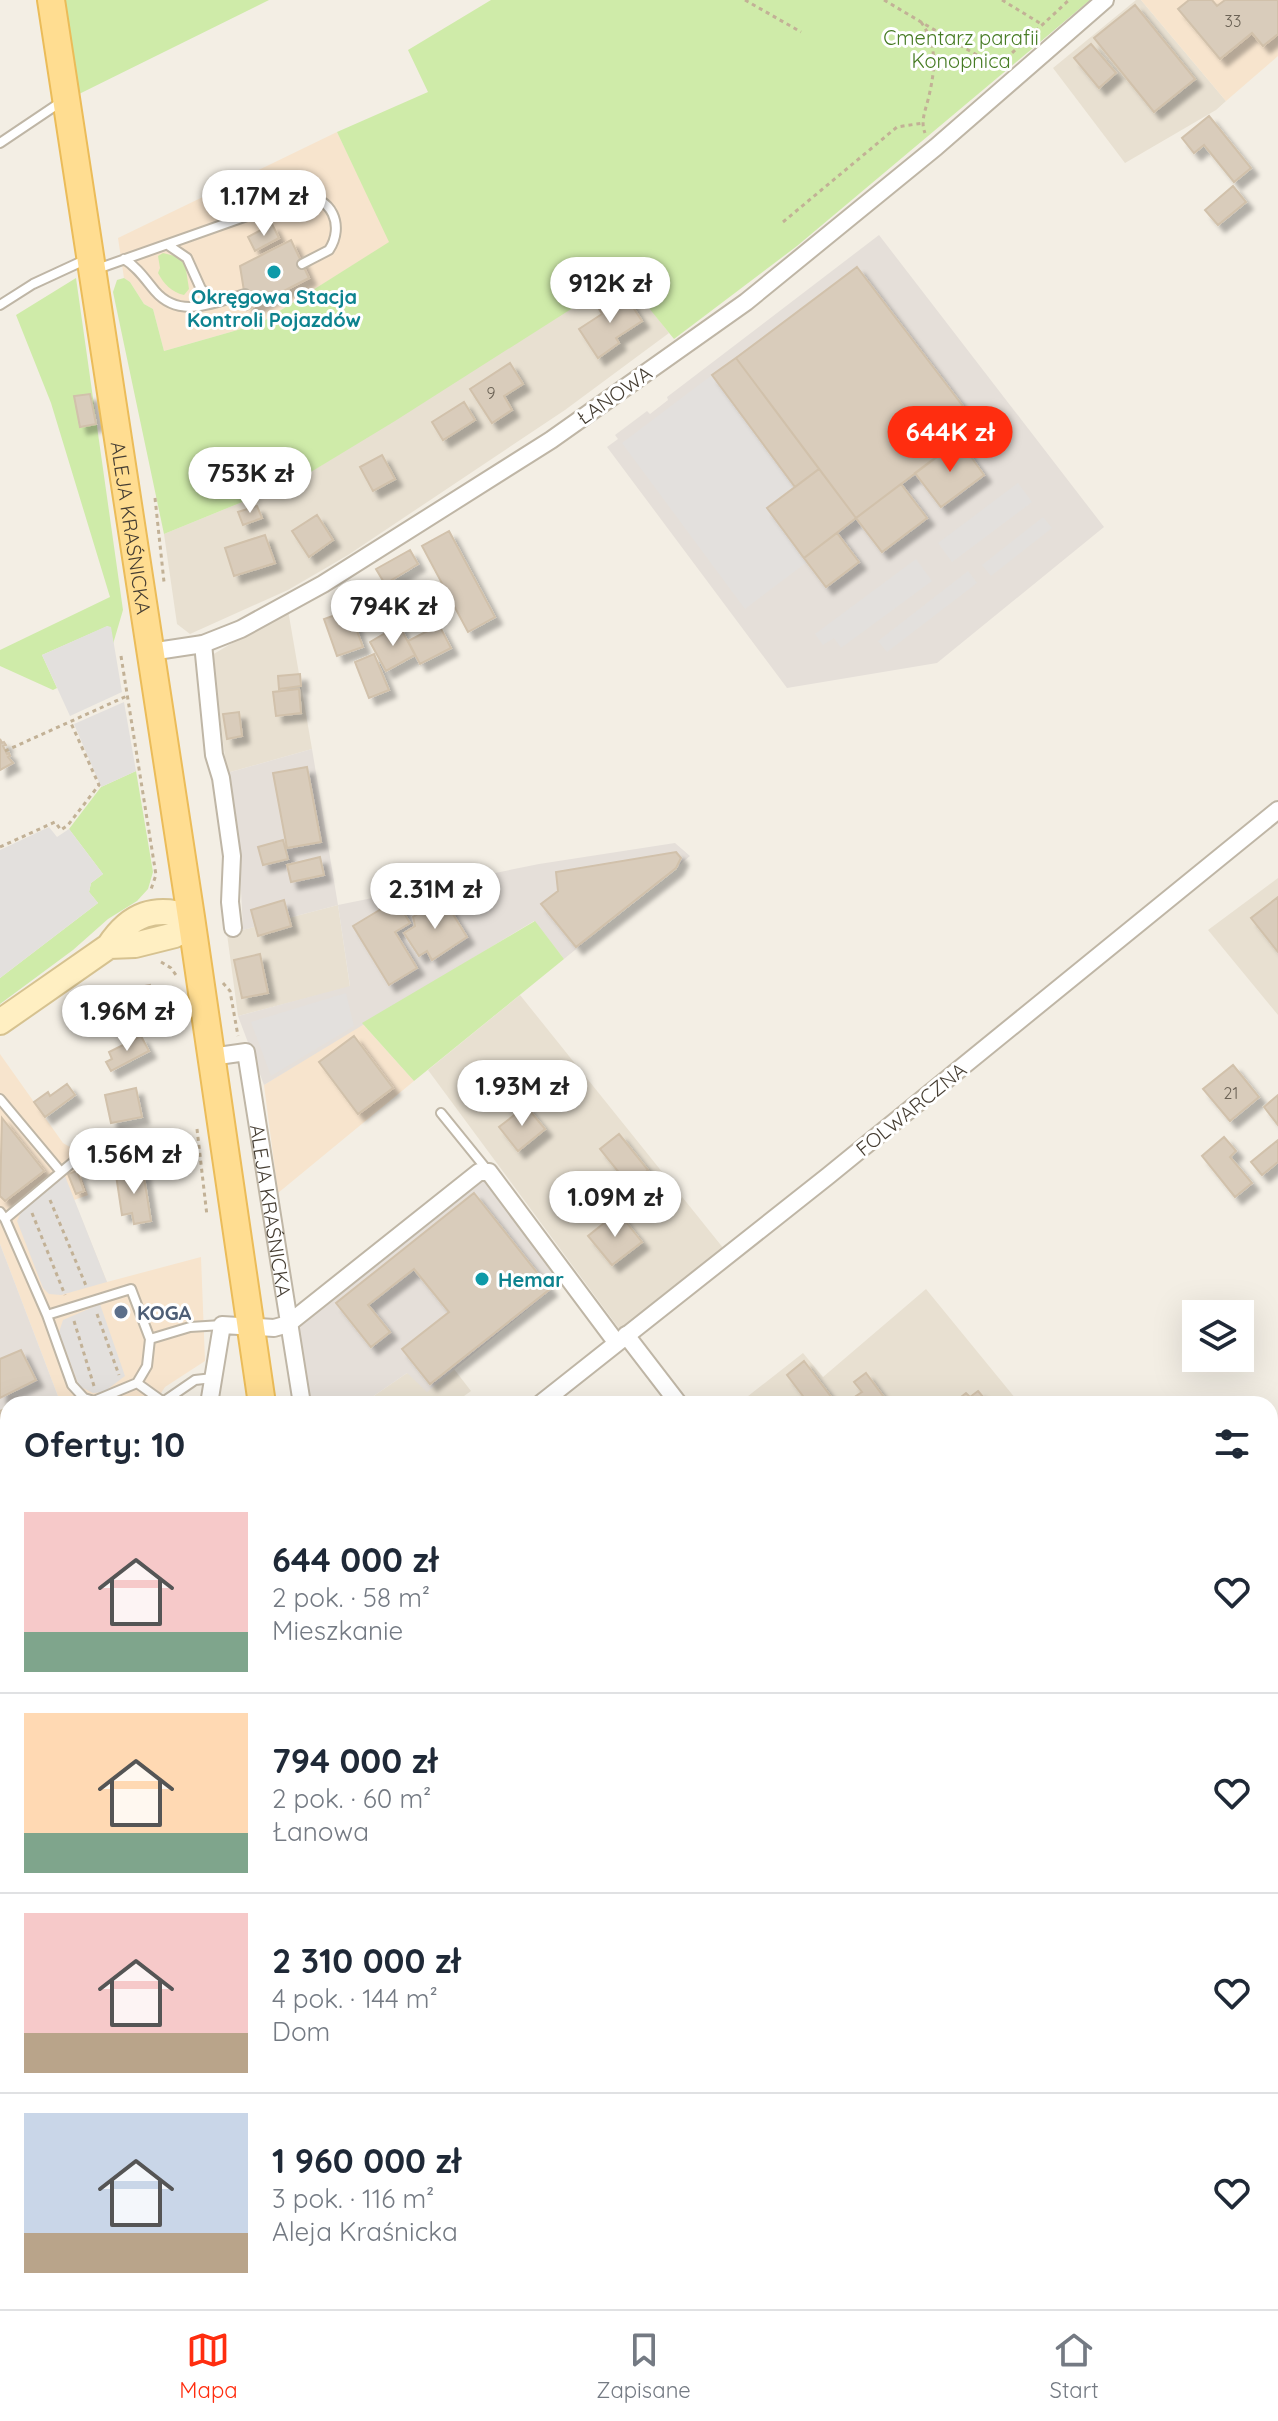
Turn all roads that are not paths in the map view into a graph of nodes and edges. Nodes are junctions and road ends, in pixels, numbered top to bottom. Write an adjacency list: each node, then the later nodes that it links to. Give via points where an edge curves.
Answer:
1 (51, 0): 3 (main road, ALEJA KRAŚNICKA)
2 (1105, 0): 12 (street, ŁANOWA, via 746,302 551,440 350,566 241,629)
3 (65, 99): 4 (lane); 7 (main road, ALEJA KRAŚNICKA)
4 (0, 143)
5 (168, 245): 6 (lane); 8 (lane, via 310,197 334,215 338,228 329,250); 10 (lane, via 187,258 201,289)
6 (124, 259): 7 (lane); 10 (lane, via 164,301 181,308)
7 (91, 264): 11 (lane, via 33,284); 13 (main road, ALEJA KRAŚNICKA)
8 (302, 264)
9 (245, 294): 10 (lane)
10 (218, 301)
11 (0, 305)
12 (203, 644): 13 (street, ŁANOWA); 16 (street, via 214,755 232,856)
13 (150, 652): 15 (main road, ALEJA KRAŚNICKA)
14 (1278, 810): 29 (street, FOLWARCZNA)
15 (191, 917): 17 (street, via 175,935 109,946); 18 (main road, ALEJA KRAŚNICKA)
16 (233, 928)
17 (0, 1022)
18 (211, 1057): 26 (street, ALEJA KRAŚNICKA, via 246,1052); 28 (main road, ALEJA KRAŚNICKA)
19 (0, 1099): 22 (lane)
20 (441, 1113): 23 (lane)
21 (79, 1157): 22 (lane)
22 (61, 1172): 24 (lane)
23 (489, 1172): 26 (street, via 479,1172); 29 (street)
24 (3, 1216): 25 (lane)
25 (47, 1315): 30 (lane, via 131,1289); 33 (lane, via 72,1385)
26 (288, 1324): 28 (street); 39 (street, ALEJA KRAŚNICKA)
27 (222, 1325): 28 (street); 30 (lane, via 190,1327); 31 (street)
28 (251, 1327): 38 (main road, ALEJA KRAŚNICKA)
29 (621, 1338): 40 (street, FOLWARCZNA); 41 (street)
30 (150, 1339): 32 (lane, via 147,1366)
31 (214, 1378): 36 (lane, via 195,1380); 37 (street)
32 (137, 1383): 34 (lane); 35 (lane)
33 (82, 1396)
34 (106, 1396)
35 (153, 1396)
36 (171, 1396)
37 (211, 1396)
38 (261, 1396)
39 (301, 1396)
40 (550, 1396)
41 (672, 1396)

